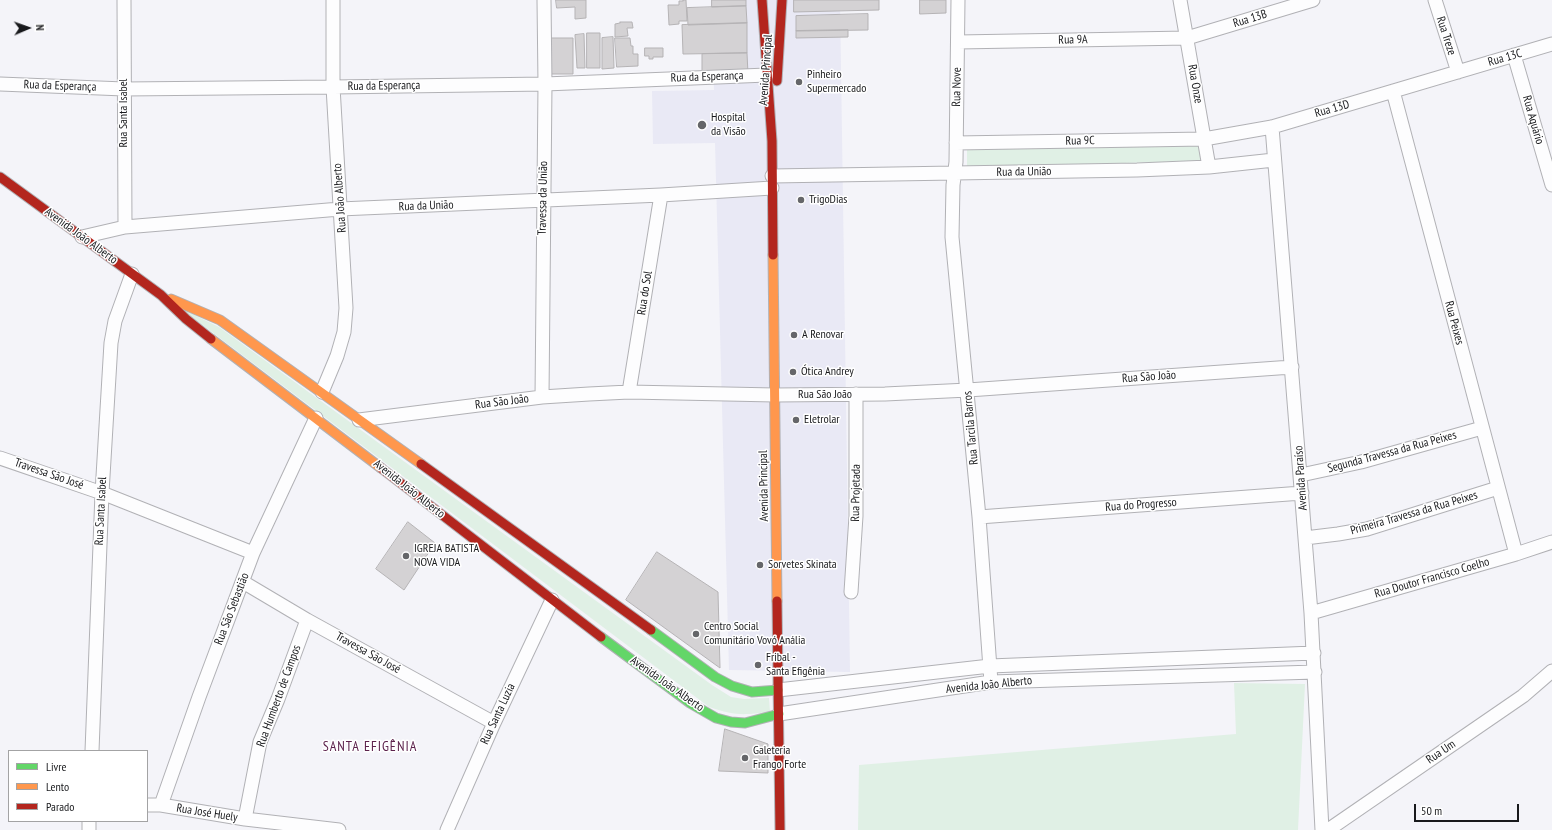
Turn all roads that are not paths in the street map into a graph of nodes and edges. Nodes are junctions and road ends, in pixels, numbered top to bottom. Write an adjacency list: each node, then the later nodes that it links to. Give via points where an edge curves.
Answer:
1 (124, 0): 19 (street, Rua Santa Isabel)
2 (333, 0): 18 (street, Rua João Alberto)
3 (544, 0): 17 (street, Travessa da União)
4 (762, 0): 15 (street, Avenida Principal)
5 (782, 0): 23 (street, Avenida Principal)
6 (958, 0): 11 (street, Rua Nove)
7 (1180, 0): 10 (street, Rua Onze)
8 (1312, 0): 10 (street, Rua 13B)
9 (1435, 0): 14 (street, Rua Treze)
10 (1187, 38): 11 (street, Rua 9A); 22 (street, Rua Onze)
11 (958, 42): 24 (street, Rua Nove)
12 (1552, 44): 13 (street, Rua 13C)
13 (1514, 55): 14 (street, Rua 13C); 30 (street, Rua Aquário)
14 (1458, 72): 20 (street, Rua 13D)
15 (767, 75): 17 (street, Rua da Esperança); 23 (street, Avenida Principal)
16 (0, 84): 19 (street, Rua da Esperança)
17 (545, 84): 18 (street, Rua da Esperança); 32 (street, Travessa da União)
18 (333, 87): 19 (street, Rua da Esperança); 33 (street, Rua João Alberto)
19 (124, 89): 34 (street, Rua Santa Isabel)
20 (1393, 91): 21 (street, Rua 13D); 47 (street, Rua Peixes)
21 (1272, 127): 22 (street, Rua 13D); 25 (street, Avenida Paraíso)
22 (1204, 139): 24 (street, Rua 9C); 26 (street, Rua Onze)
23 (772, 141): 29 (street, Avenida Principal)
24 (956, 143): 27 (street, Rua Nove)
25 (1274, 160): 26 (street, Rua da União); 38 (street, Avenida Paraíso)
26 (1209, 167): 27 (street, Rua da União)
27 (954, 174): 29 (street, Rua da União); 39 (street, Rua Tarcila Barros, via 952,236)
28 (0, 176): 35 (street, Avenida João Alberto)
29 (772, 182): 31 (street, Rua da União); 43 (street, Avenida Principal)
30 (1552, 185)
31 (662, 195): 32 (street, Rua da União); 41 (street, Rua do Sol)
32 (543, 201): 33 (street, Rua da União); 44 (street, Travessa da União)
33 (340, 209): 34 (street, Rua da União); 40 (street, Rua João Alberto, via 346,308 344,332)
34 (125, 227): 35 (street, Rua da União)
35 (82, 237): 36 (street, Avenida João Alberto)
36 (132, 274): 37 (street, Avenida João Alberto); 51 (street, Rua Santa Isabel, via 115,321 111,343)
37 (161, 295): 40 (street, Avenida João Alberto, via 220,320); 45 (street, Avenida João Alberto, via 214,342)
38 (1292, 367): 39 (street, Rua São João); 49 (street, Avenida Paraíso)
39 (968, 390): 42 (street, Rua São João); 53 (street, Rua Tarcila Barros)
40 (322, 392): 46 (street, Avenida João Alberto)
41 (629, 392): 43 (street, Rua São João); 44 (street, Rua São João)
42 (856, 394): 43 (street, Rua São João); 59 (street, Rua Projetada, via 856,516)
43 (775, 395): 68 (street, Avenida Principal)
44 (542, 396): 46 (street, Rua São João)
45 (316, 418): 56 (street, Rua São Sebastião); 60 (street, Avenida João Alberto)
46 (359, 420): 68 (street, Avenida João Alberto, via 730,687 756,693)
47 (1482, 428): 49 (street, Segunda Travessa da Rua Peixes, via 1361,462); 50 (street, Rua Peixes)
48 (0, 458): 51 (street, Travessa São José)
49 (1301, 475): 52 (street, Avenida Paraíso)
50 (1498, 488): 54 (street, Primeira Travessa da Rua Peixes, via 1367,529); 57 (street, Rua Peixes)
51 (102, 493): 56 (street, Travessa São José); 71 (street, Rua Santa Isabel)
52 (1302, 493): 53 (street, Rua do Progresso); 54 (street, Avenida Paraíso)
53 (979, 517): 64 (street, Rua Tarcila Barros)
54 (1305, 538): 61 (street, Avenida Paraíso)
55 (1552, 542): 57 (street, Rua Doutor Francisco Coelho)
56 (253, 553): 58 (street, Rua São Sebastião)
57 (1516, 554): 61 (street, Rua Doutor Francisco Coelho)
58 (243, 582): 62 (street, Travessa São José); 73 (street, Rua São Sebastião)
59 (851, 592)
60 (552, 600): 69 (street, Avenida João Alberto, via 702,710 730,721 745,723); 70 (street, Rua Santa Luzia)
61 (1311, 613): 63 (street, Avenida Paraíso)
62 (307, 620): 70 (street, Travessa São José); 74 (street, Rua Humberto de Campos, via 260,742)
63 (1314, 654): 64 (street, Avenida João Alberto); 66 (street, Avenida Paraíso)
64 (990, 666): 67 (street, Rua Tarcila Barros); 68 (street, Avenida João Alberto)
65 (1552, 671): 79 (street, Rua Um, via 1523,696)
66 (1315, 672): 67 (street, Avenida João Alberto); 78 (street, Avenida Paraíso)
67 (991, 682): 69 (street, Avenida João Alberto)
68 (778, 690): 69 (street, Avenida Principal)
69 (779, 714): 77 (street, Avenida Principal)
70 (494, 723): 76 (street, Rua Santa Luzia)
71 (92, 750)
72 (148, 805): 73 (street, Rua José Huely)
73 (161, 805): 74 (street, Rua José Huely)
74 (244, 819): 75 (street, Rua José Huely)
75 (339, 830)
76 (447, 830)
77 (780, 830)
78 (1322, 830)
79 (1328, 830)

